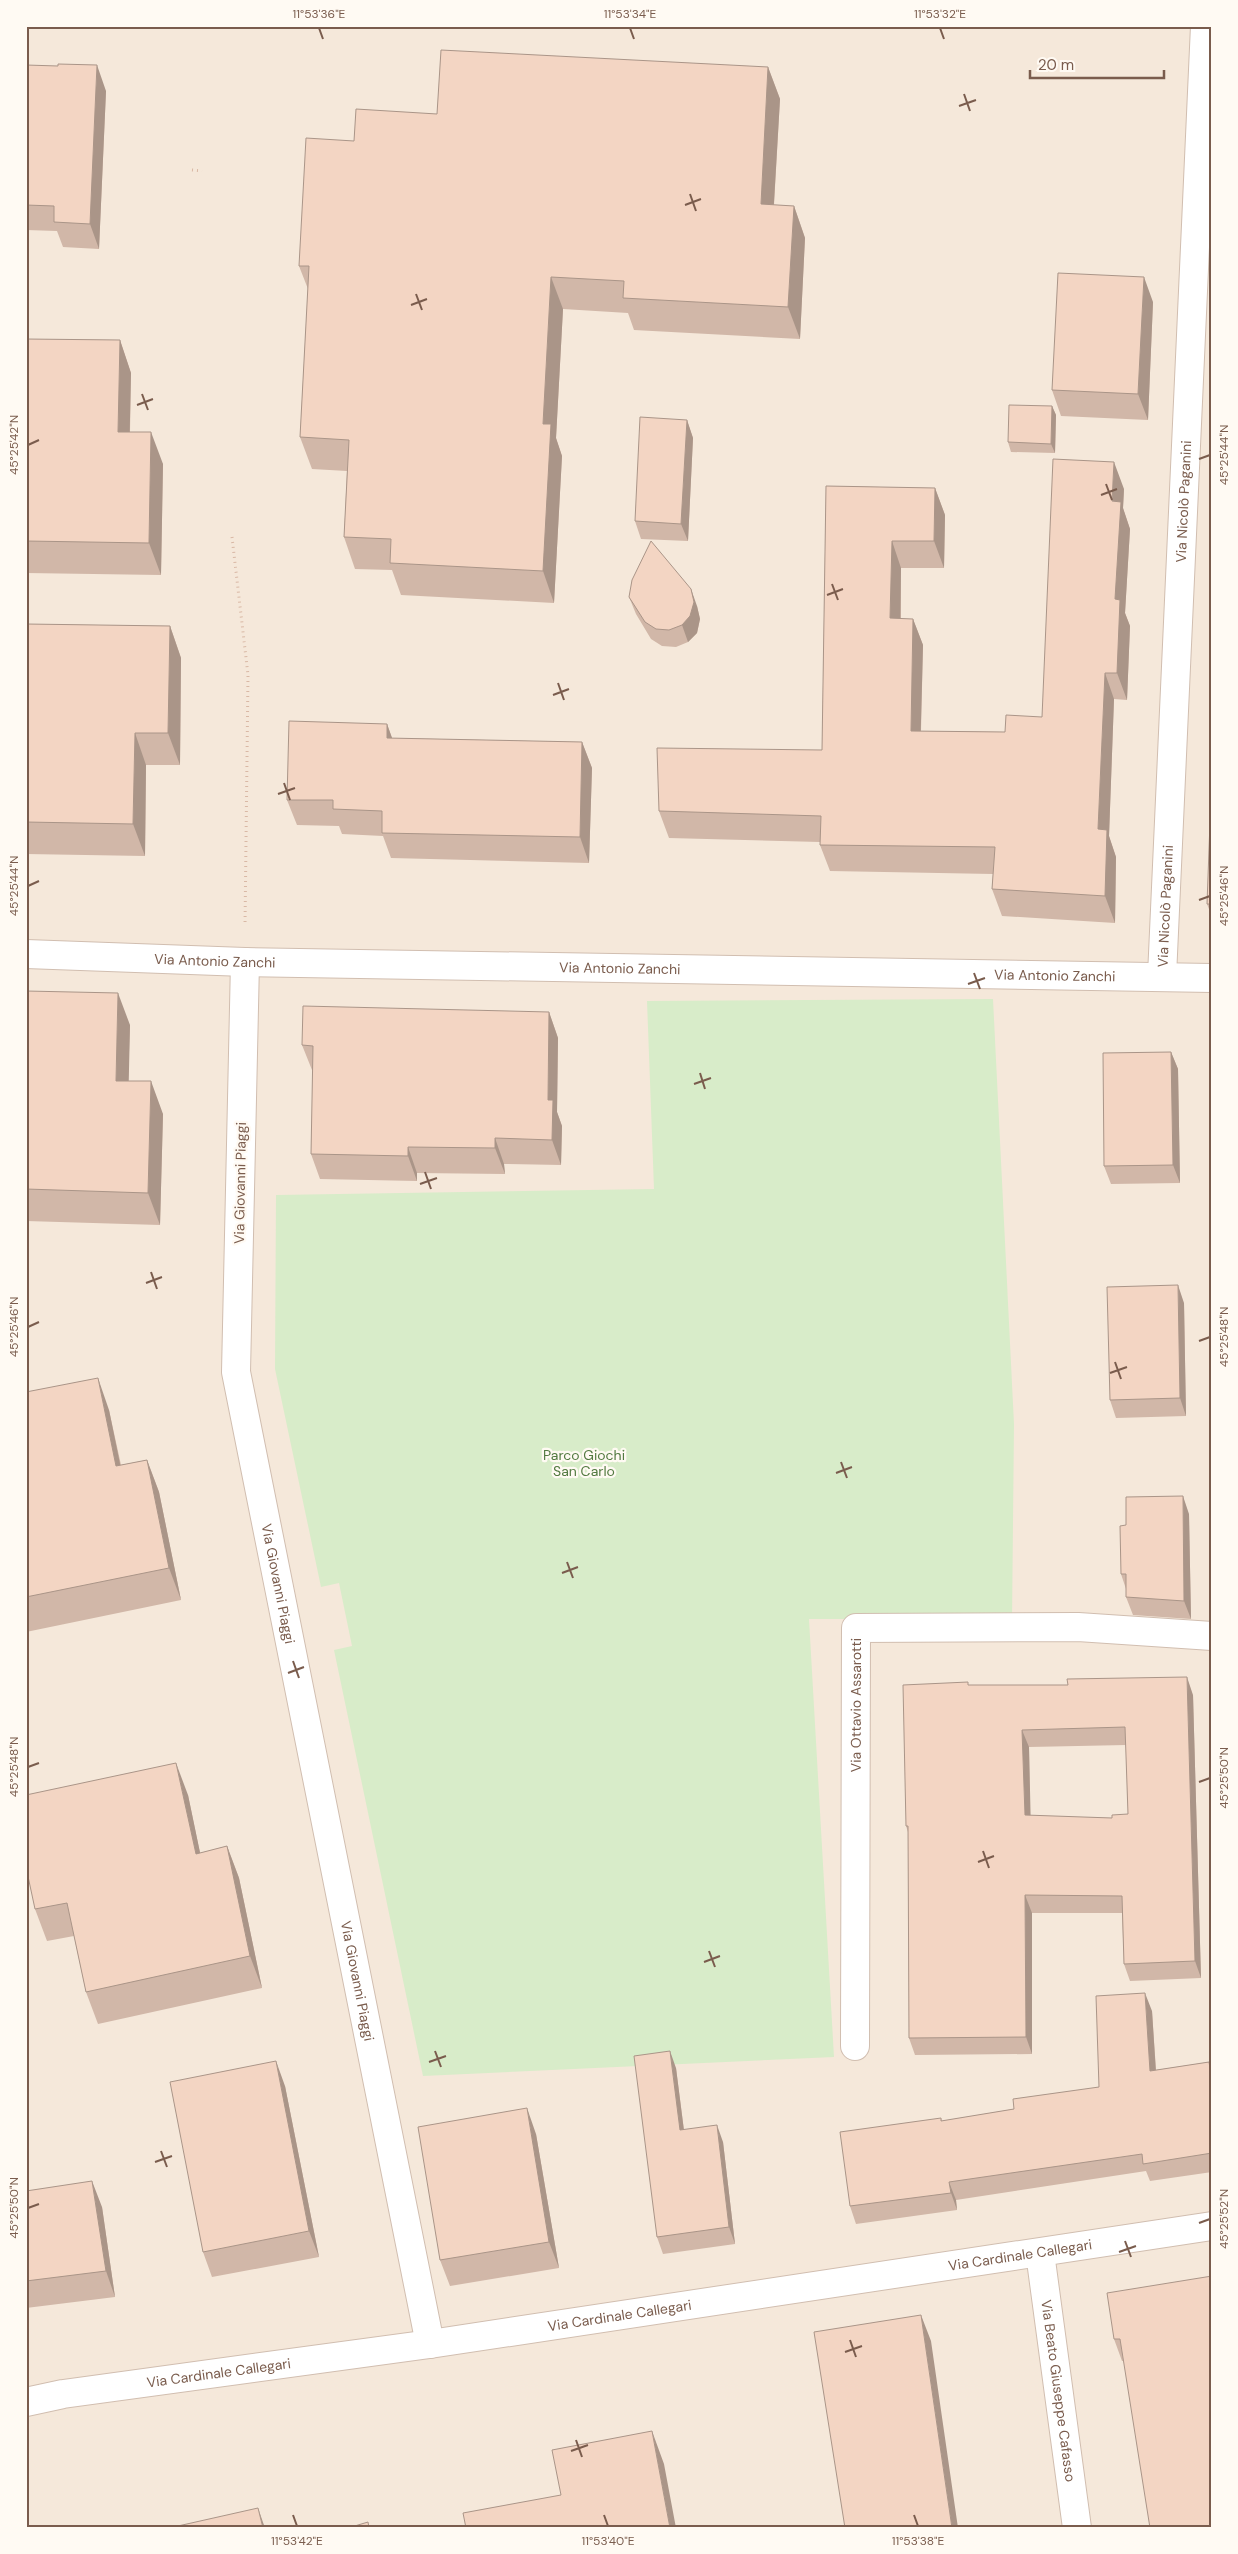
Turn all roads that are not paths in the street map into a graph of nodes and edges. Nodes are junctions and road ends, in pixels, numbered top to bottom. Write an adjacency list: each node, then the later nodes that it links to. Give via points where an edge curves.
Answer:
1 (1205, 26): 4 (street, Via Nicolò Paganini)
2 (26, 954): 3 (street, Via Antonio Zanchi)
3 (245, 962): 4 (street, Via Antonio Zanchi); 10 (street, Via Giovanni Piaggi, via 236,1372)
4 (1162, 976): 5 (street, Via Antonio Zanchi)
5 (1212, 978)
6 (1212, 1636): 7 (street, Via Ottavio Assarotti, via 1078,1627 856,1628)
7 (855, 2046)
8 (1212, 2226): 9 (street, Via Cardinale Callegari)
9 (1040, 2253): 10 (street, Via Cardinale Callegari); 12 (street, Via Beato Giuseppe Cafasso)
10 (430, 2344): 11 (street, Via Cardinale Callegari, via 63,2394)
11 (26, 2402)
12 (1077, 2528)

